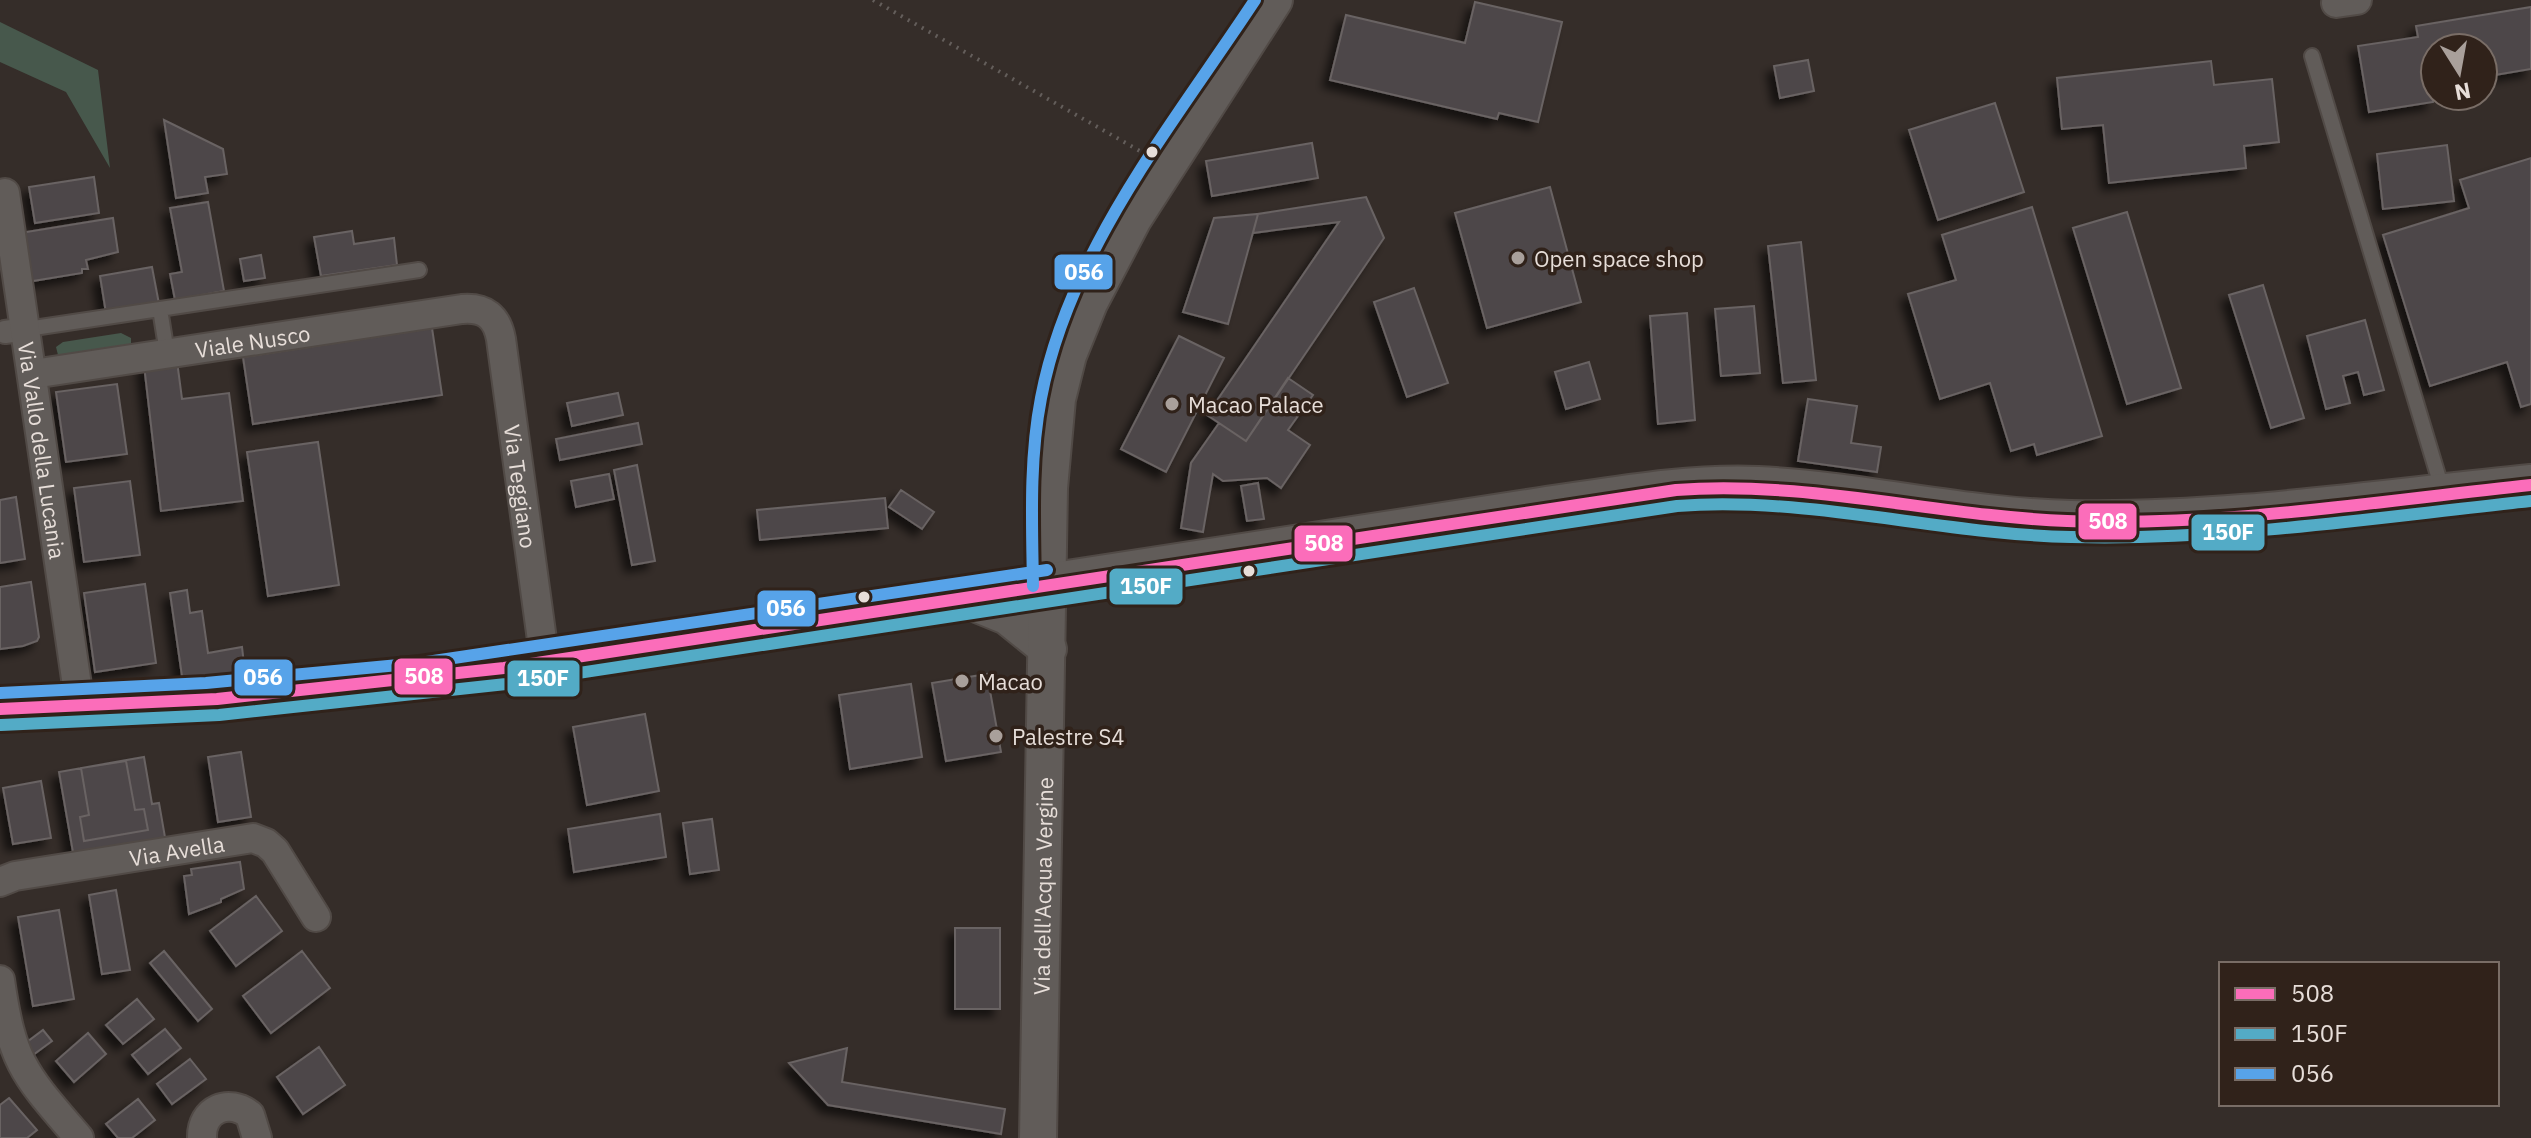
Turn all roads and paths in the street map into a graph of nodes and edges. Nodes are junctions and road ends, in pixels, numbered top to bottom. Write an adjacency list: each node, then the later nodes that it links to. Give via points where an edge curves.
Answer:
1 (873, 0): 4 (path)
2 (1274, 0): 4 (street, Via dell'Acqua Vergine)
3 (2312, 56): 13 (lane)
4 (1167, 166): 14 (street, Via dell'Acqua Vergine, via 1107,265 1068,355 1051,438)
5 (5, 193): 9 (street, Via Vallo della Lucania)
6 (419, 270): 7 (lane, Viale Nusco)
7 (160, 309): 9 (lane, Viale Nusco); 10 (lane)
8 (490, 315): 10 (street, Viale Nusco, via 468,309); 17 (street, Via Teggiano, via 501,339)
9 (16, 331): 11 (street, Via Vallo della Lucania)
10 (167, 353): 11 (street, Viale Nusco)
11 (23, 375): 18 (street, Via Vallo della Lucania)
12 (2531, 485): 13 (main road)
13 (2443, 493): 14 (main road, via 2240,514 2094,521 2021,519 1776,489 1698,488)
14 (1049, 586): 15 (main road); 16 (street, Via dell'Acqua Vergine)
15 (963, 598): 16 (street, via 1007,616); 17 (main road)
16 (1048, 649): 26 (street, Via dell'Acqua Vergine)
17 (545, 662): 18 (main road, via 301,692)
18 (80, 706): 19 (main road)
19 (0, 709)
20 (0, 882): 21 (street, Via Avella, via 253,838 275,851)
21 (316, 917)
22 (1, 993): 23 (street, via 18,1061)
23 (79, 1138)
24 (202, 1138): 25 (street, via 207,1116 233,1106 250,1115)
25 (257, 1138)
26 (1038, 1138)

